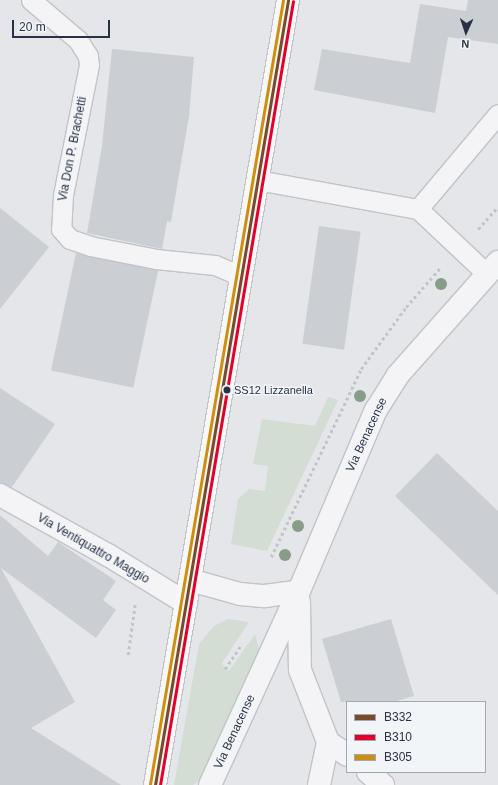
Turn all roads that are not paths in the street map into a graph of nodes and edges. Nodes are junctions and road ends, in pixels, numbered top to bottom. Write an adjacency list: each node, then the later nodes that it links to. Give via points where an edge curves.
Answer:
1 (31, 0): 7 (lane, Via Don P. Brachetti, via 78,40 88,56 89,65 63,195 61,229 70,239 90,246 156,260 215,265)
2 (288, 0): 4 (main road)
3 (498, 114): 5 (lane)
4 (258, 180): 5 (lane); 7 (main road)
5 (418, 210): 6 (lane)
6 (492, 268): 10 (street, Via Benacense, via 398,375 376,410)
7 (242, 276): 9 (main road)
8 (0, 495): 11 (street, Via Ventiquattro Maggio, via 108,555)
9 (190, 580): 10 (street, via 240,594 265,596); 11 (main road)
10 (299, 591): 12 (street, via 300,670); 16 (street, Via Benacense)
11 (186, 604): 15 (main road)
12 (328, 742): 13 (street); 17 (street)
13 (346, 754)
14 (369, 773): 18 (street)
15 (155, 785)
16 (210, 785)
17 (319, 785)
18 (383, 785)

